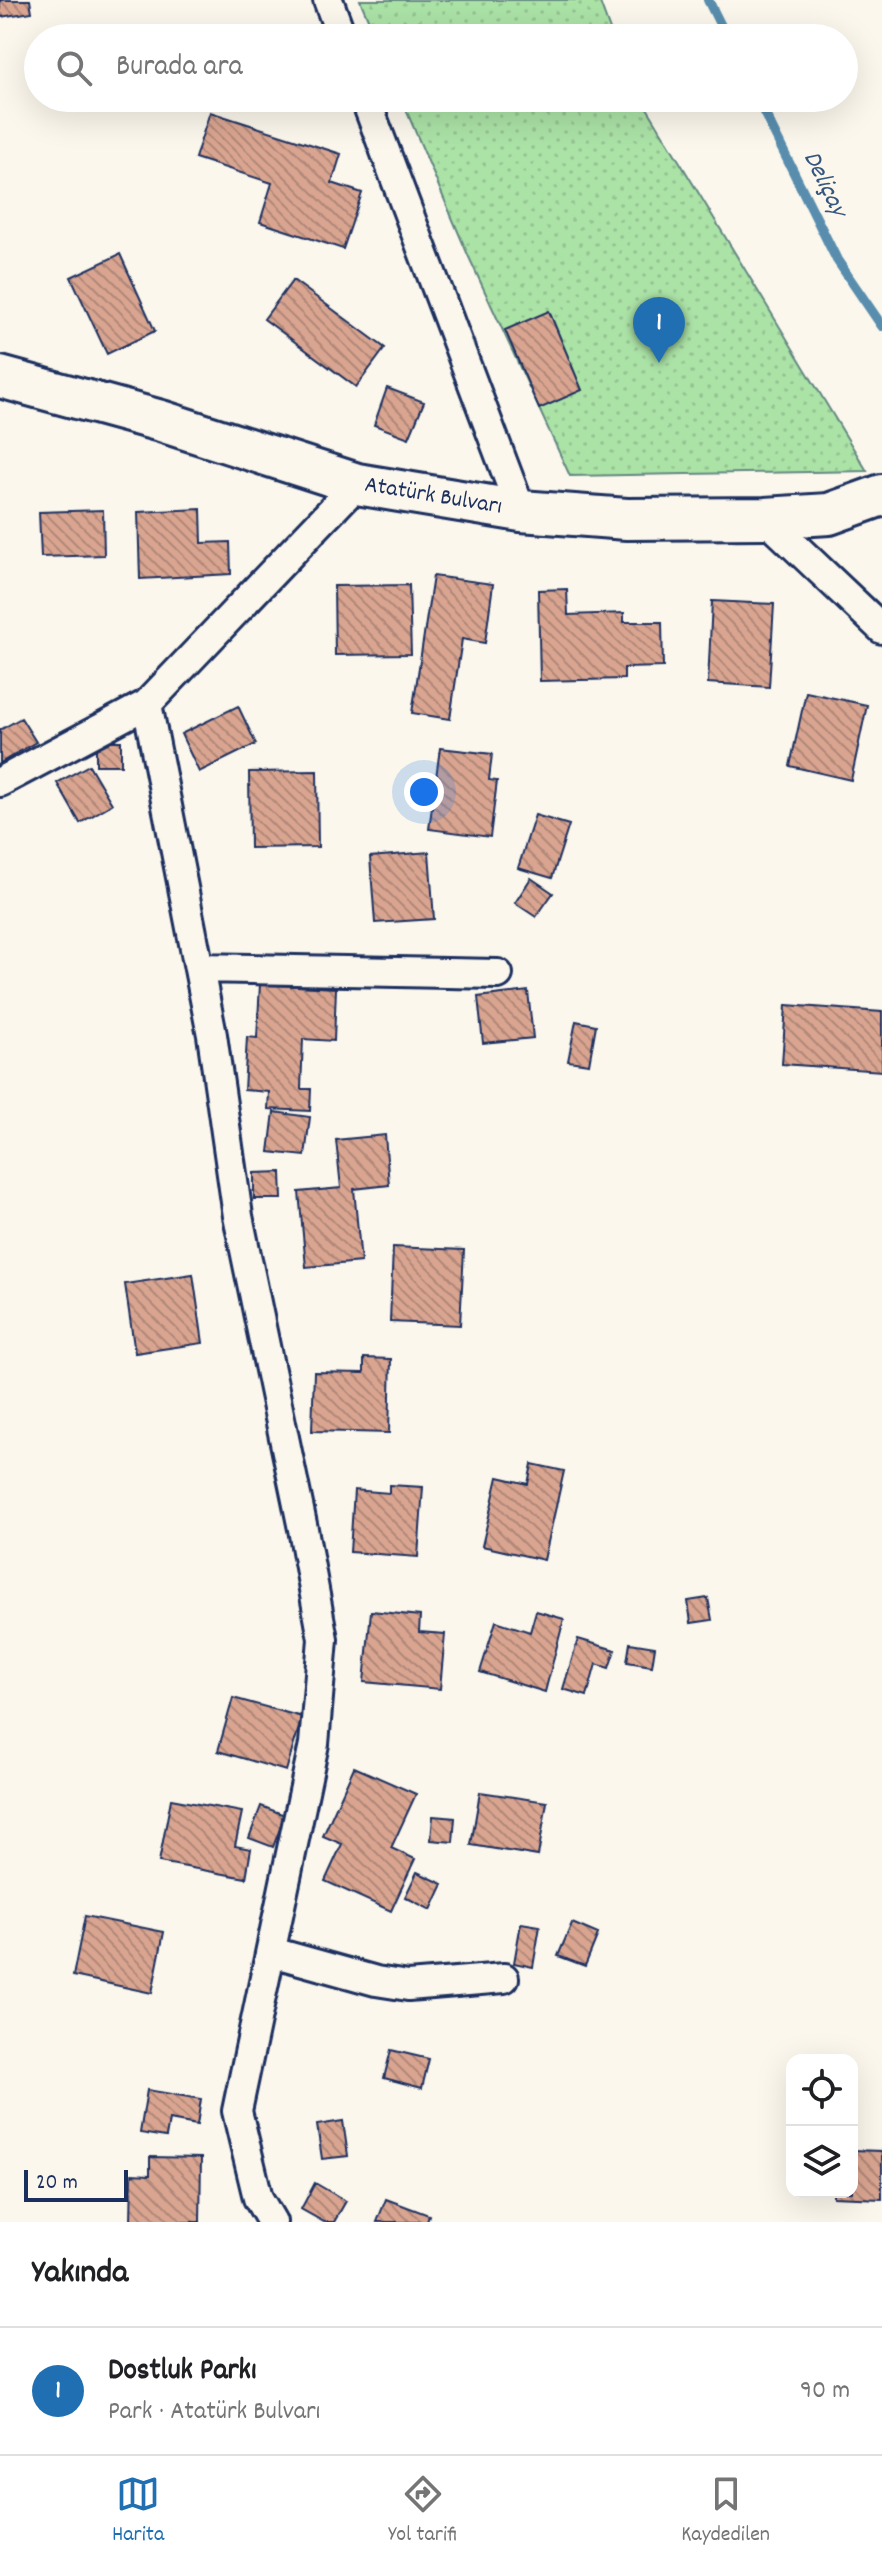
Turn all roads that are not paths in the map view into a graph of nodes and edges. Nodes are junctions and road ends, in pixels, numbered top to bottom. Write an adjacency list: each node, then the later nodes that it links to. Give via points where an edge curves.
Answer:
1 (328, 0): 2 (street)
2 (337, 24)
3 (370, 112): 7 (street)
4 (0, 377): 5 (main road, Atatürk Bulvarı, via 161,421)
5 (357, 484): 7 (main road, Atatürk Bulvarı); 10 (street)
6 (880, 496): 8 (main road, Atatürk Bulvarı, via 829,514)
7 (521, 511): 8 (main road, Atatürk Bulvarı, via 627,519)
8 (765, 518): 9 (street)
9 (882, 629)
10 (147, 704): 11 (street); 12 (street)
11 (0, 782)
12 (199, 968): 13 (street); 14 (street, via 238,1216 323,1639 314,1744)
13 (498, 974)
14 (272, 1952): 15 (street, via 408,1986); 16 (street, via 237,2111 258,2198)
15 (504, 1978)
16 (272, 2222)

